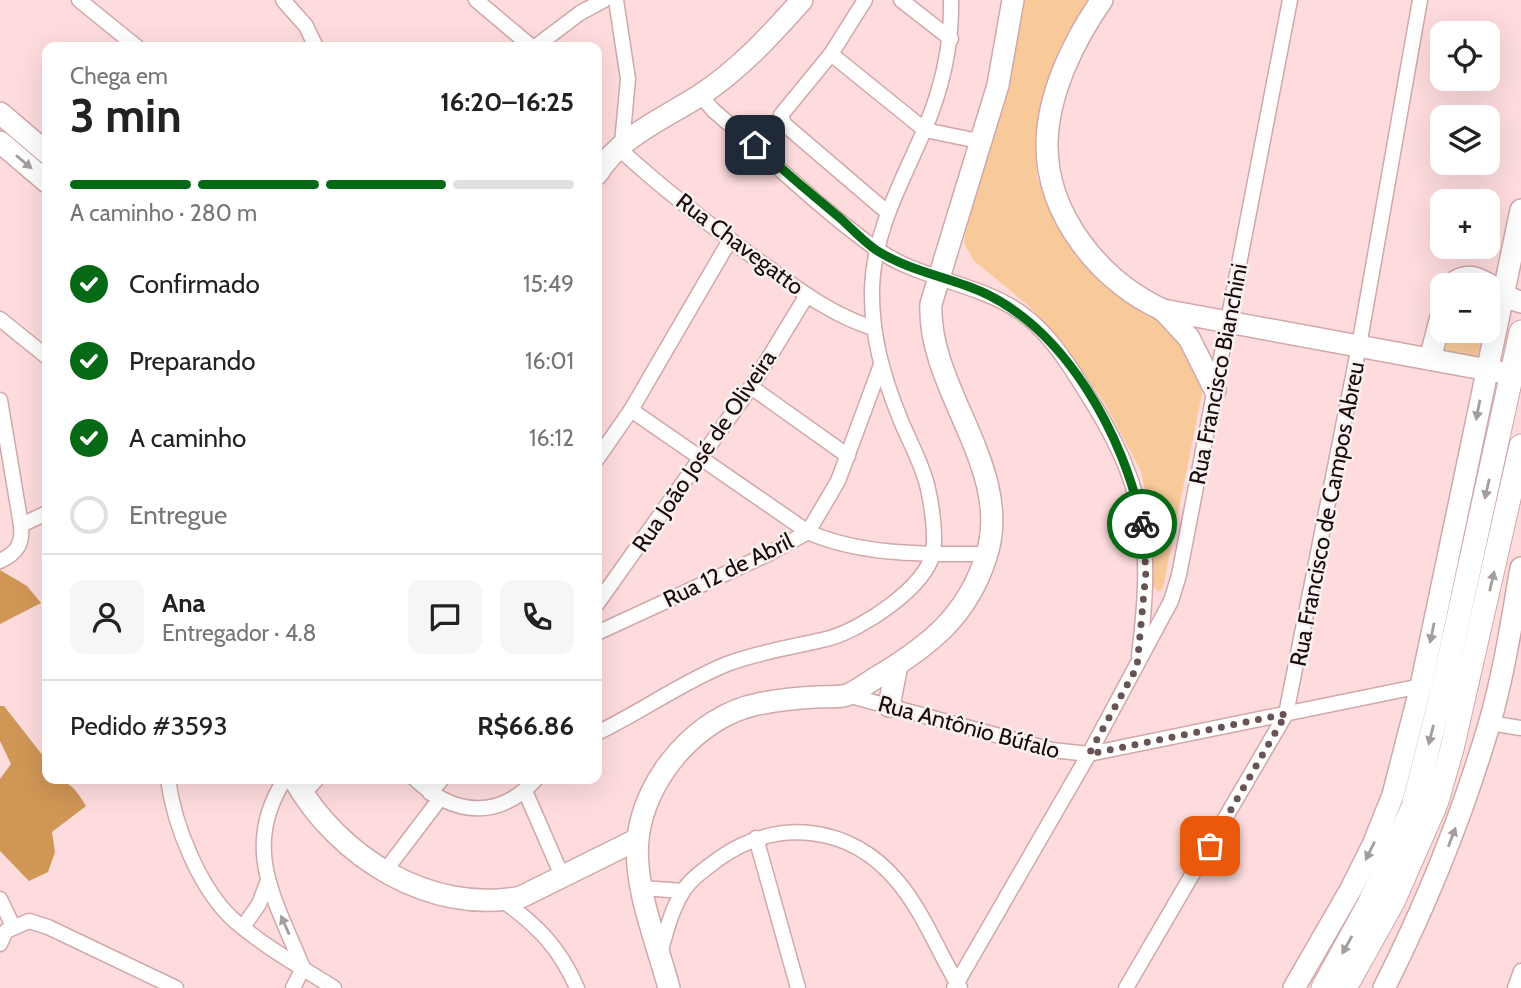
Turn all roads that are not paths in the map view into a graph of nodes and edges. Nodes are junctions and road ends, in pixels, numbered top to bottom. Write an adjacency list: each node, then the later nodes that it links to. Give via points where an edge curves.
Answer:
1 (79, 0): 15 (street)
2 (283, 0): 16 (street)
3 (476, 0): 17 (street)
4 (604, 0): 18 (street)
5 (616, 0): 25 (street, via 628,79)
6 (802, 0): 20 (street, via 760,48)
7 (865, 0): 19 (street)
8 (901, 0): 14 (street)
9 (951, 0): 14 (street)
10 (1013, 0): 24 (street)
11 (1102, 0): 36 (street, via 1060,80 1047,142 1050,173 1061,208 1078,239 1109,276 1140,300)
12 (1290, 0): 38 (street, Rua Francisco Bianchini)
13 (1420, 0): 42 (street, Rua Francisco de Campos Abreu)
14 (951, 39): 22 (street)
15 (130, 42)
16 (314, 42)
17 (527, 42)
18 (540, 42)
19 (831, 54): 22 (street); 30 (street, via 781,119)
20 (701, 95): 25 (street); 32 (street)
21 (0, 113): 26 (street)
22 (925, 130): 24 (street); 30 (street)
23 (0, 142): 28 (street, one-way to 28)
24 (982, 142): 33 (street)
25 (622, 143): 27 (street); 31 (street, Rua Chavegatto, via 625,154)
26 (42, 149)
27 (602, 168)
28 (42, 178)
29 (1521, 210): 35 (street)
30 (887, 212): 32 (street)
31 (730, 240): 34 (street, Rua Chavegatto); 51 (street)
32 (876, 250): 33 (street); 39 (street)
33 (940, 276): 62 (street, via 930,325 935,352 982,467 991,531); 68 (street, via 1019,312 1044,333 1119,448 1146,540)
34 (807, 295): 39 (street, Rua Chavegatto); 48 (street, Rua João José de Oliveira)
35 (1512, 299): 46 (street)
36 (1163, 310): 38 (street); 49 (street, via 1189,338)
37 (0, 319): 43 (street)
38 (1228, 323): 42 (street); 49 (street, Rua Francisco Bianchini)
39 (873, 328): 45 (street)
40 (1521, 332): 47 (main road)
41 (1434, 343): 44 (street)
42 (1359, 346): 44 (street); 72 (street, Rua Francisco de Campos Abreu)
43 (42, 353)
44 (1430, 359): 46 (street)
45 (881, 365): 55 (street, Rua 12 de Abril); 61 (street, via 925,477)
46 (1486, 370): 47 (street); 69 (street, one-way to 69)
47 (1517, 375): 109 (main road, one-way to 109, via 1413,807)
48 (751, 387): 55 (street); 56 (street, Rua João José de Oliveira)
49 (1215, 390): 68 (street, Rua Francisco Bianchini, via 1179,575 1171,601)
50 (0, 400): 52 (street)
51 (631, 410): 54 (street); 56 (street)
52 (3, 434): 57 (street)
53 (1521, 446): 110 (main road, one-way to 53, via 1393,902 1436,804)
54 (602, 452)
55 (848, 456): 60 (street, Rua 12 de Abril, via 826,506)
56 (701, 458): 60 (street); 65 (street, Rua João José de Oliveira)
57 (6, 490): 59 (street)
58 (42, 515): 59 (street)
59 (21, 525): 63 (street, via 19,547)
60 (807, 532): 61 (street, via 836,544); 66 (street, Rua 12 de Abril)
61 (933, 554): 62 (street); 75 (street, via 905,591 854,629 720,667)
62 (987, 554): 67 (street, via 963,606 944,629)
63 (0, 561)
64 (1521, 570): 73 (street)
65 (602, 597)
66 (602, 631)
67 (897, 665): 70 (street); 71 (street)
68 (1137, 667): 76 (street, Rua Francisco Bianchini)
69 (1421, 686): 72 (street, Rua Antônio Búfalo); 108 (street, one-way to 108, via 1393,795 1373,845)
70 (847, 695): 71 (street, Rua Antônio Búfalo); 86 (street, via 755,704 707,727 668,765 648,804)
71 (889, 706): 76 (street, Rua Antônio Búfalo, via 1052,750)
72 (1286, 714): 76 (street, Rua Antônio Búfalo); 107 (street, Rua Francisco de Campos Abreu)
73 (1490, 723): 74 (street); 111 (street, one-way to 73, via 1432,888)
74 (1521, 728)
75 (602, 730)
76 (1089, 754): 100 (street, Rua Francisco Bianchini)
77 (169, 784): 95 (street, via 185,844 206,883)
78 (282, 784): 89 (street, via 270,801 264,824)
79 (305, 784): 87 (street, via 331,829)
80 (421, 784): 84 (street)
81 (440, 784): 84 (street)
82 (531, 784): 83 (street)
83 (525, 791): 84 (street, via 498,807 466,807); 88 (street)
84 (434, 796): 87 (street)
85 (755, 838): 91 (street, via 703,870); 100 (street, via 816,834 840,839 868,854 898,882); 106 (street)
86 (638, 839): 88 (street); 90 (street)
87 (385, 871): 93 (street, via 438,894)
88 (563, 877): 93 (street, via 522,897)
89 (267, 883): 95 (street); 98 (street, one-way to 89)
90 (642, 888): 91 (street); 97 (street)
91 (682, 891): 97 (street)
92 (0, 899): 94 (street)
93 (502, 901): 104 (street, via 553,943)
94 (13, 926): 96 (street, via 5,931); 101 (street, via 29,921 48,927)
95 (243, 927): 98 (street)
96 (0, 944)
97 (660, 953): 105 (street)
98 (303, 968): 102 (street); 103 (street)
99 (1521, 971): 112 (street)
100 (957, 986)
101 (176, 988)
102 (293, 988)
103 (334, 988)
104 (576, 988)
105 (669, 988)
106 (798, 988)
107 (1126, 988)
108 (1294, 988)
109 (1324, 988)
110 (1345, 988)
111 (1384, 988)
112 (1515, 988)

